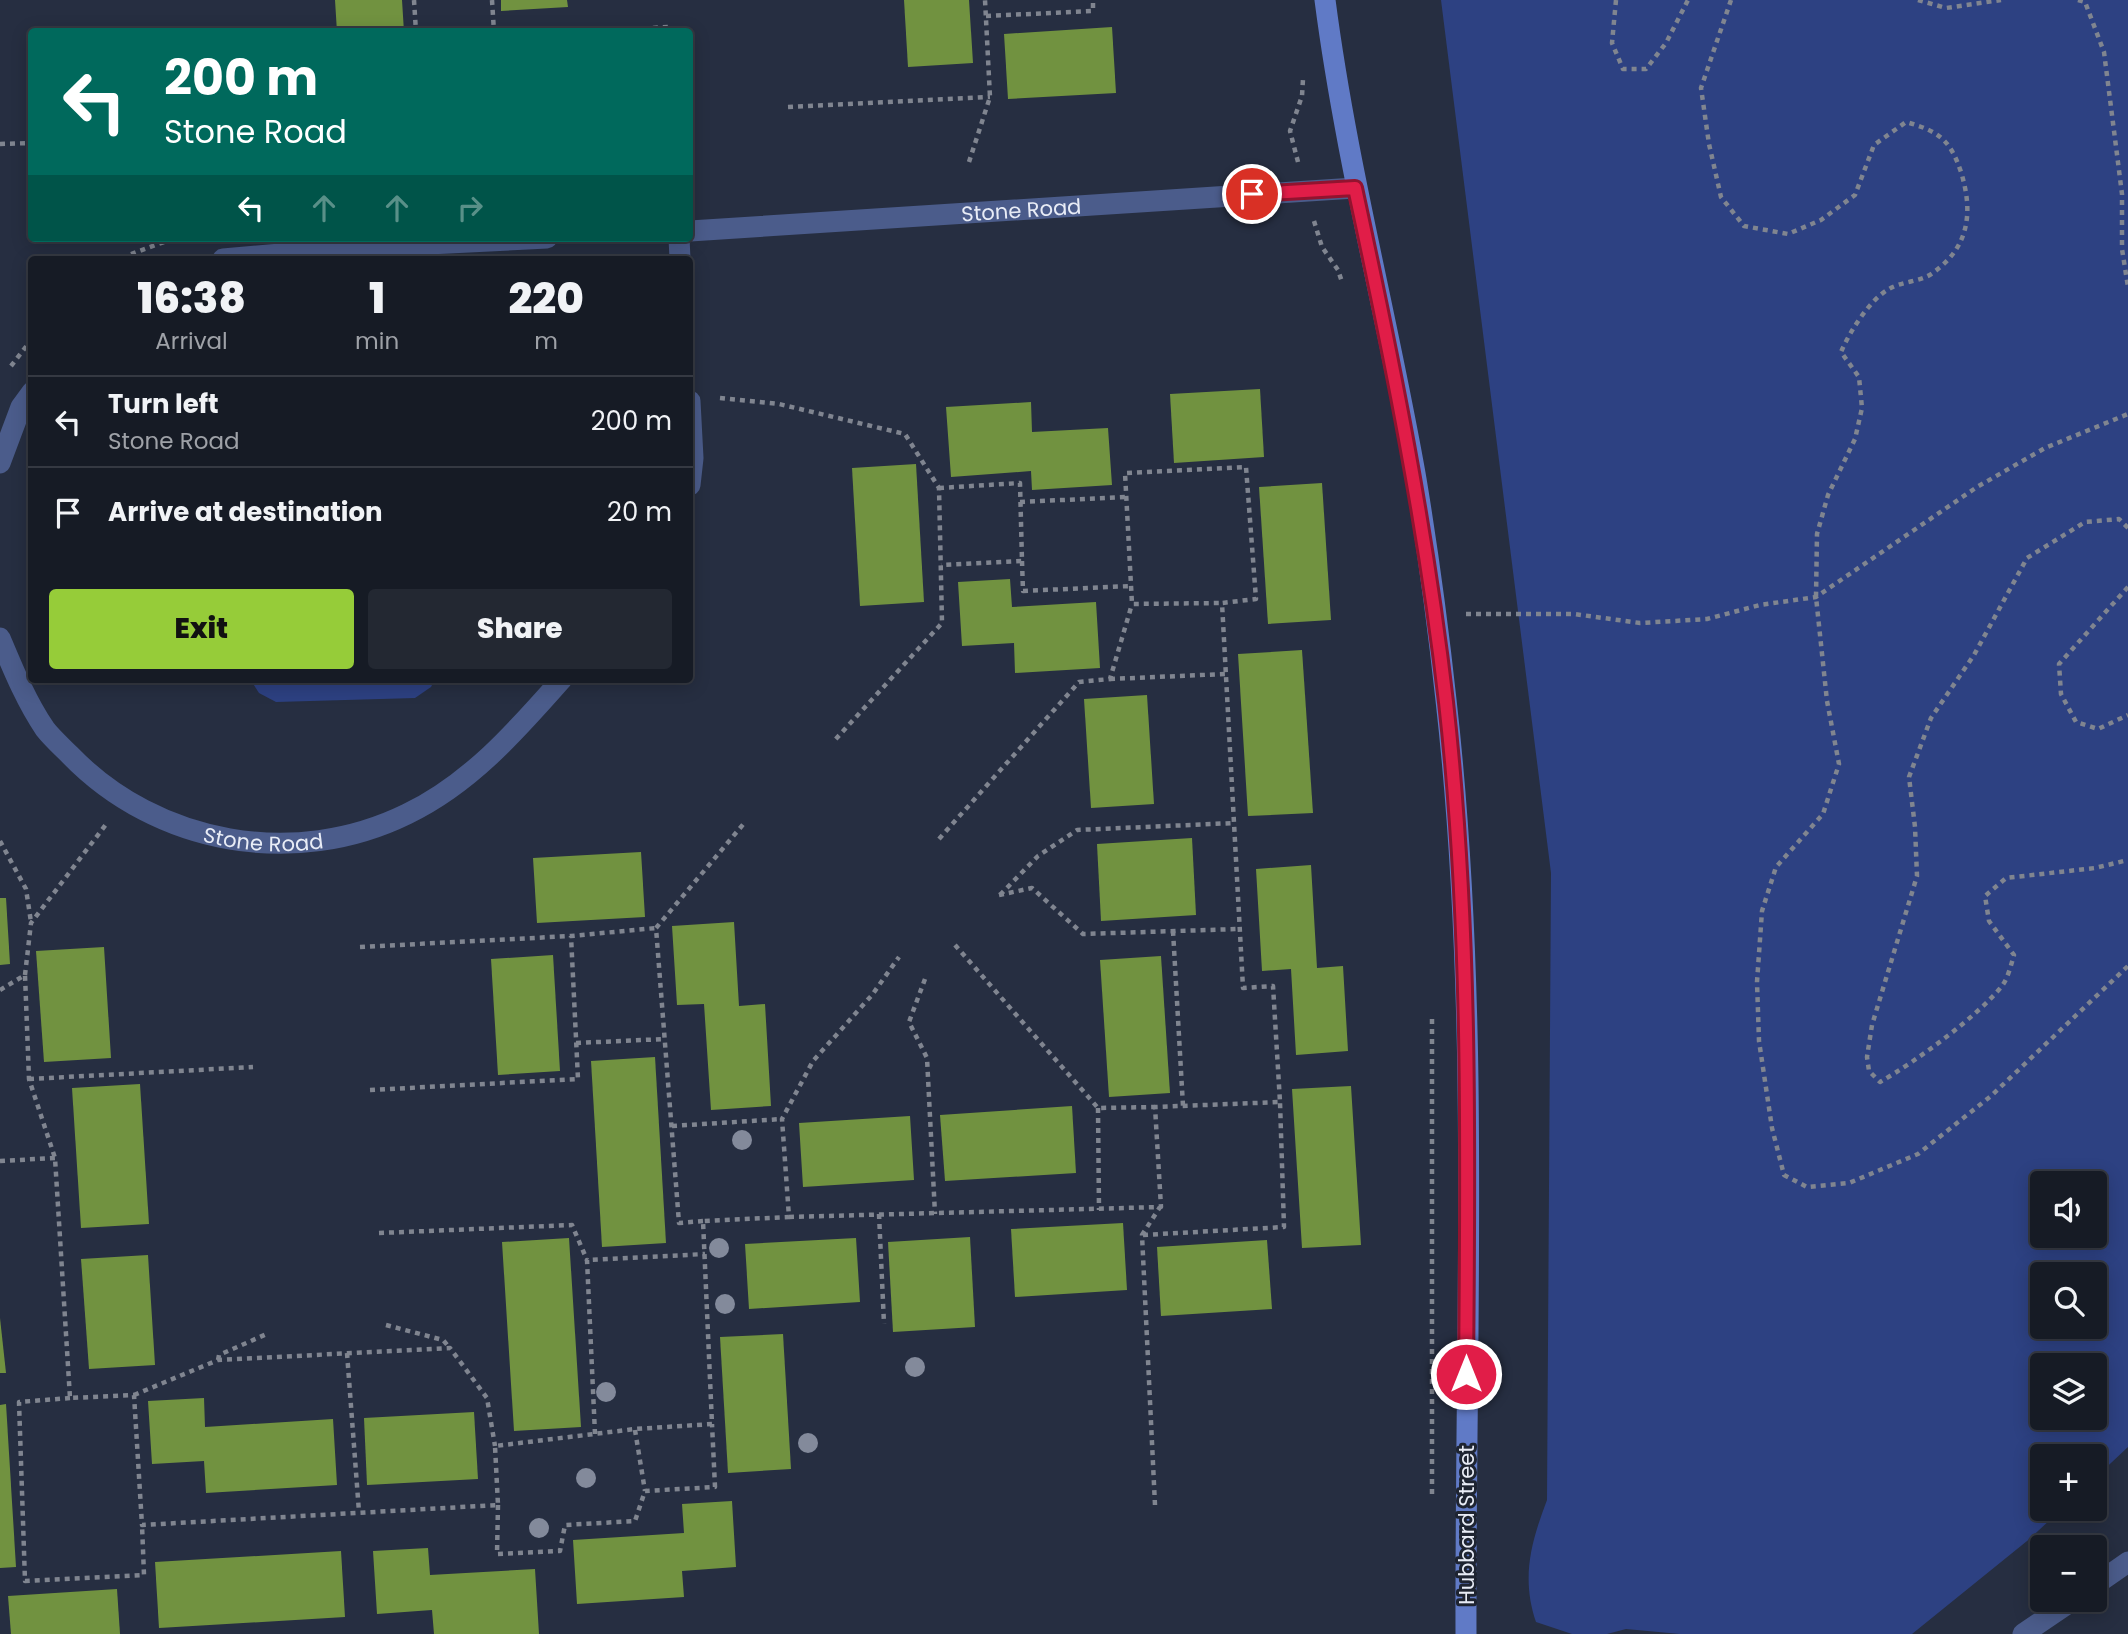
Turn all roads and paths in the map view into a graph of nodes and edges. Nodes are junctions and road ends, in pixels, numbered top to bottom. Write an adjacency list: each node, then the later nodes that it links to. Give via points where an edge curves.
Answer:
1 (414, 0): 14 (path)
2 (492, 0): 15 (path)
3 (985, 0): 12 (path)
4 (1093, 0): 12 (path, via 1093,11)
5 (1325, 0): 24 (street, Hubbard Street)
6 (1616, 0): 7 (path, via 1612,43 1623,69 1646,69 1666,43)
7 (1688, 0)
8 (1731, 0): 47 (path, via 1702,88 1721,197 1744,226 1788,234 1821,220 1855,195 1874,145 1906,122 1936,131 1957,160 1970,201 1963,239 1933,273 1887,289 1851,330 1841,352 1859,377 1862,408 1855,439 1828,495 1817,534)
9 (1918, 0): 10 (path, via 1946,8)
10 (2001, 0)
11 (2078, 0): 31 (path, via 2085,2 2104,52)
12 (986, 16): 18 (path)
13 (668, 27): 16 (path)
14 (416, 28)
15 (494, 28)
16 (651, 28)
17 (1303, 75): 20 (path, via 1302,96)
18 (990, 97): 19 (path); 23 (path)
19 (788, 107)
20 (1290, 131)
21 (28, 143): 22 (path)
22 (0, 144)
23 (969, 162)
24 (1355, 188): 25 (street, Stone Road); 50 (street, Hubbard Street, via 1416,479)
25 (693, 231)
26 (164, 242): 29 (path)
27 (468, 242): 30 (street)
28 (1322, 247): 32 (path, via 1338,270)
29 (131, 254)
30 (257, 256)
31 (2128, 287)
32 (1345, 293)
33 (28, 344): 34 (path)
34 (8, 371)
35 (28, 397): 38 (street)
36 (719, 398): 39 (path, via 779,404 905,434)
37 (2128, 414): 47 (path, via 2045,448 1977,487)
38 (0, 463)
39 (939, 488): 41 (path, via 1020,482); 44 (path)
40 (1126, 497): 41 (path); 45 (path); 48 (path, via 1125,472 1246,467 1256,599)
41 (1020, 502): 43 (path)
42 (2128, 528): 62 (path, via 2119,519 2085,522 2027,558 1973,655 1931,718 1909,777 1917,876 1872,1025 1869,1071 1880,1082 1901,1070 2003,985 2014,955 1989,920 1986,896 2006,878)
43 (1021, 561): 44 (path); 45 (path, via 1023,590)
44 (941, 565): 56 (path, via 942,623)
45 (1131, 586): 49 (path)
46 (2128, 587): 55 (path, via 2059,664 2062,694 2076,722 2098,729)
47 (1816, 597): 50 (path, via 1760,605 1707,620 1640,623 1574,614); 71 (path, via 1839,764 1824,814 1776,867 1762,911 1757,982 1759,1041 1784,1175 1807,1187 1850,1183 1918,1154 1991,1096)
48 (1222, 603): 49 (path); 52 (path)
49 (1132, 604): 53 (path)
50 (1436, 614): 120 (street, Hubbard Street, via 1455,795 1465,1026)
51 (0, 638): 54 (street, Stone Road, via 46,730 91,777 143,812 206,836 241,842 295,844 349,835 407,815 463,780)
52 (1225, 674): 53 (path); 59 (path)
53 (1110, 679): 60 (path, via 1079,682)
54 (558, 683)
55 (2128, 715)
56 (834, 741)
57 (109, 821): 63 (path)
58 (746, 821): 64 (path)
59 (1234, 823): 65 (path); 66 (path, via 1077,830 1038,856 999,895 1032,888 1083,934)
60 (939, 839)
61 (0, 841): 63 (path, via 26,889)
62 (2128, 860)
63 (31, 923): 72 (path)
64 (656, 928): 67 (path); 76 (path)
65 (1240, 929): 66 (path); 81 (path, via 1242,988 1273,986)
66 (1173, 932): 82 (path)
67 (571, 936): 69 (path); 77 (path)
68 (955, 945): 84 (path)
69 (360, 947)
70 (899, 957): 85 (path, via 813,1061)
71 (2128, 966)
72 (25, 975): 74 (path); 79 (path)
73 (925, 979): 92 (path, via 909,1021 927,1058)
74 (0, 990)
75 (1432, 1015): 114 (path)
76 (665, 1039): 77 (path); 86 (path)
77 (576, 1044): 80 (path, via 578,1079)
78 (253, 1068): 79 (path)
79 (29, 1079): 87 (path)
80 (370, 1090)
81 (1280, 1102): 82 (path); 96 (path, via 1284,1227)
82 (1183, 1106): 83 (path)
83 (1156, 1107): 84 (path); 89 (path)
84 (1098, 1108): 90 (path)
85 (782, 1119): 86 (path); 93 (path)
86 (672, 1126): 94 (path, via 679,1223)
87 (55, 1157): 88 (path); 106 (path)
88 (0, 1161)
89 (1161, 1207): 90 (path); 96 (path)
90 (1099, 1210): 92 (path)
91 (879, 1214): 92 (path); 93 (path); 99 (path)
92 (935, 1214)
93 (789, 1217): 94 (path)
94 (703, 1221): 97 (path)
95 (379, 1233): 98 (path, via 572,1225)
96 (1142, 1235): 113 (path)
97 (705, 1254): 98 (path); 107 (path)
98 (587, 1260): 109 (path)
99 (884, 1324)
100 (386, 1325): 102 (path, via 443,1340)
101 (269, 1333): 104 (path, via 219,1355)
102 (450, 1348): 103 (path); 110 (path, via 487,1398)
103 (348, 1353): 104 (path); 115 (path)
104 (218, 1360): 105 (path)
105 (134, 1395): 106 (path); 116 (path)
106 (70, 1398): 116 (path, via 19,1402 25,1581 144,1575)
107 (712, 1424): 108 (path); 111 (path, via 715,1487)
108 (635, 1429): 109 (path); 111 (path)
109 (595, 1434): 110 (path)
110 (495, 1446): 112 (path)
111 (645, 1491): 112 (path, via 635,1521 565,1525 560,1551 497,1554)
112 (498, 1504): 115 (path)
113 (1155, 1504)
114 (1432, 1510)
115 (359, 1512): 116 (path)
116 (142, 1525)
117 (2128, 1562): 118 (street)
118 (2107, 1577)
119 (2055, 1612): 121 (street)
120 (1466, 1634)
121 (2023, 1634)

